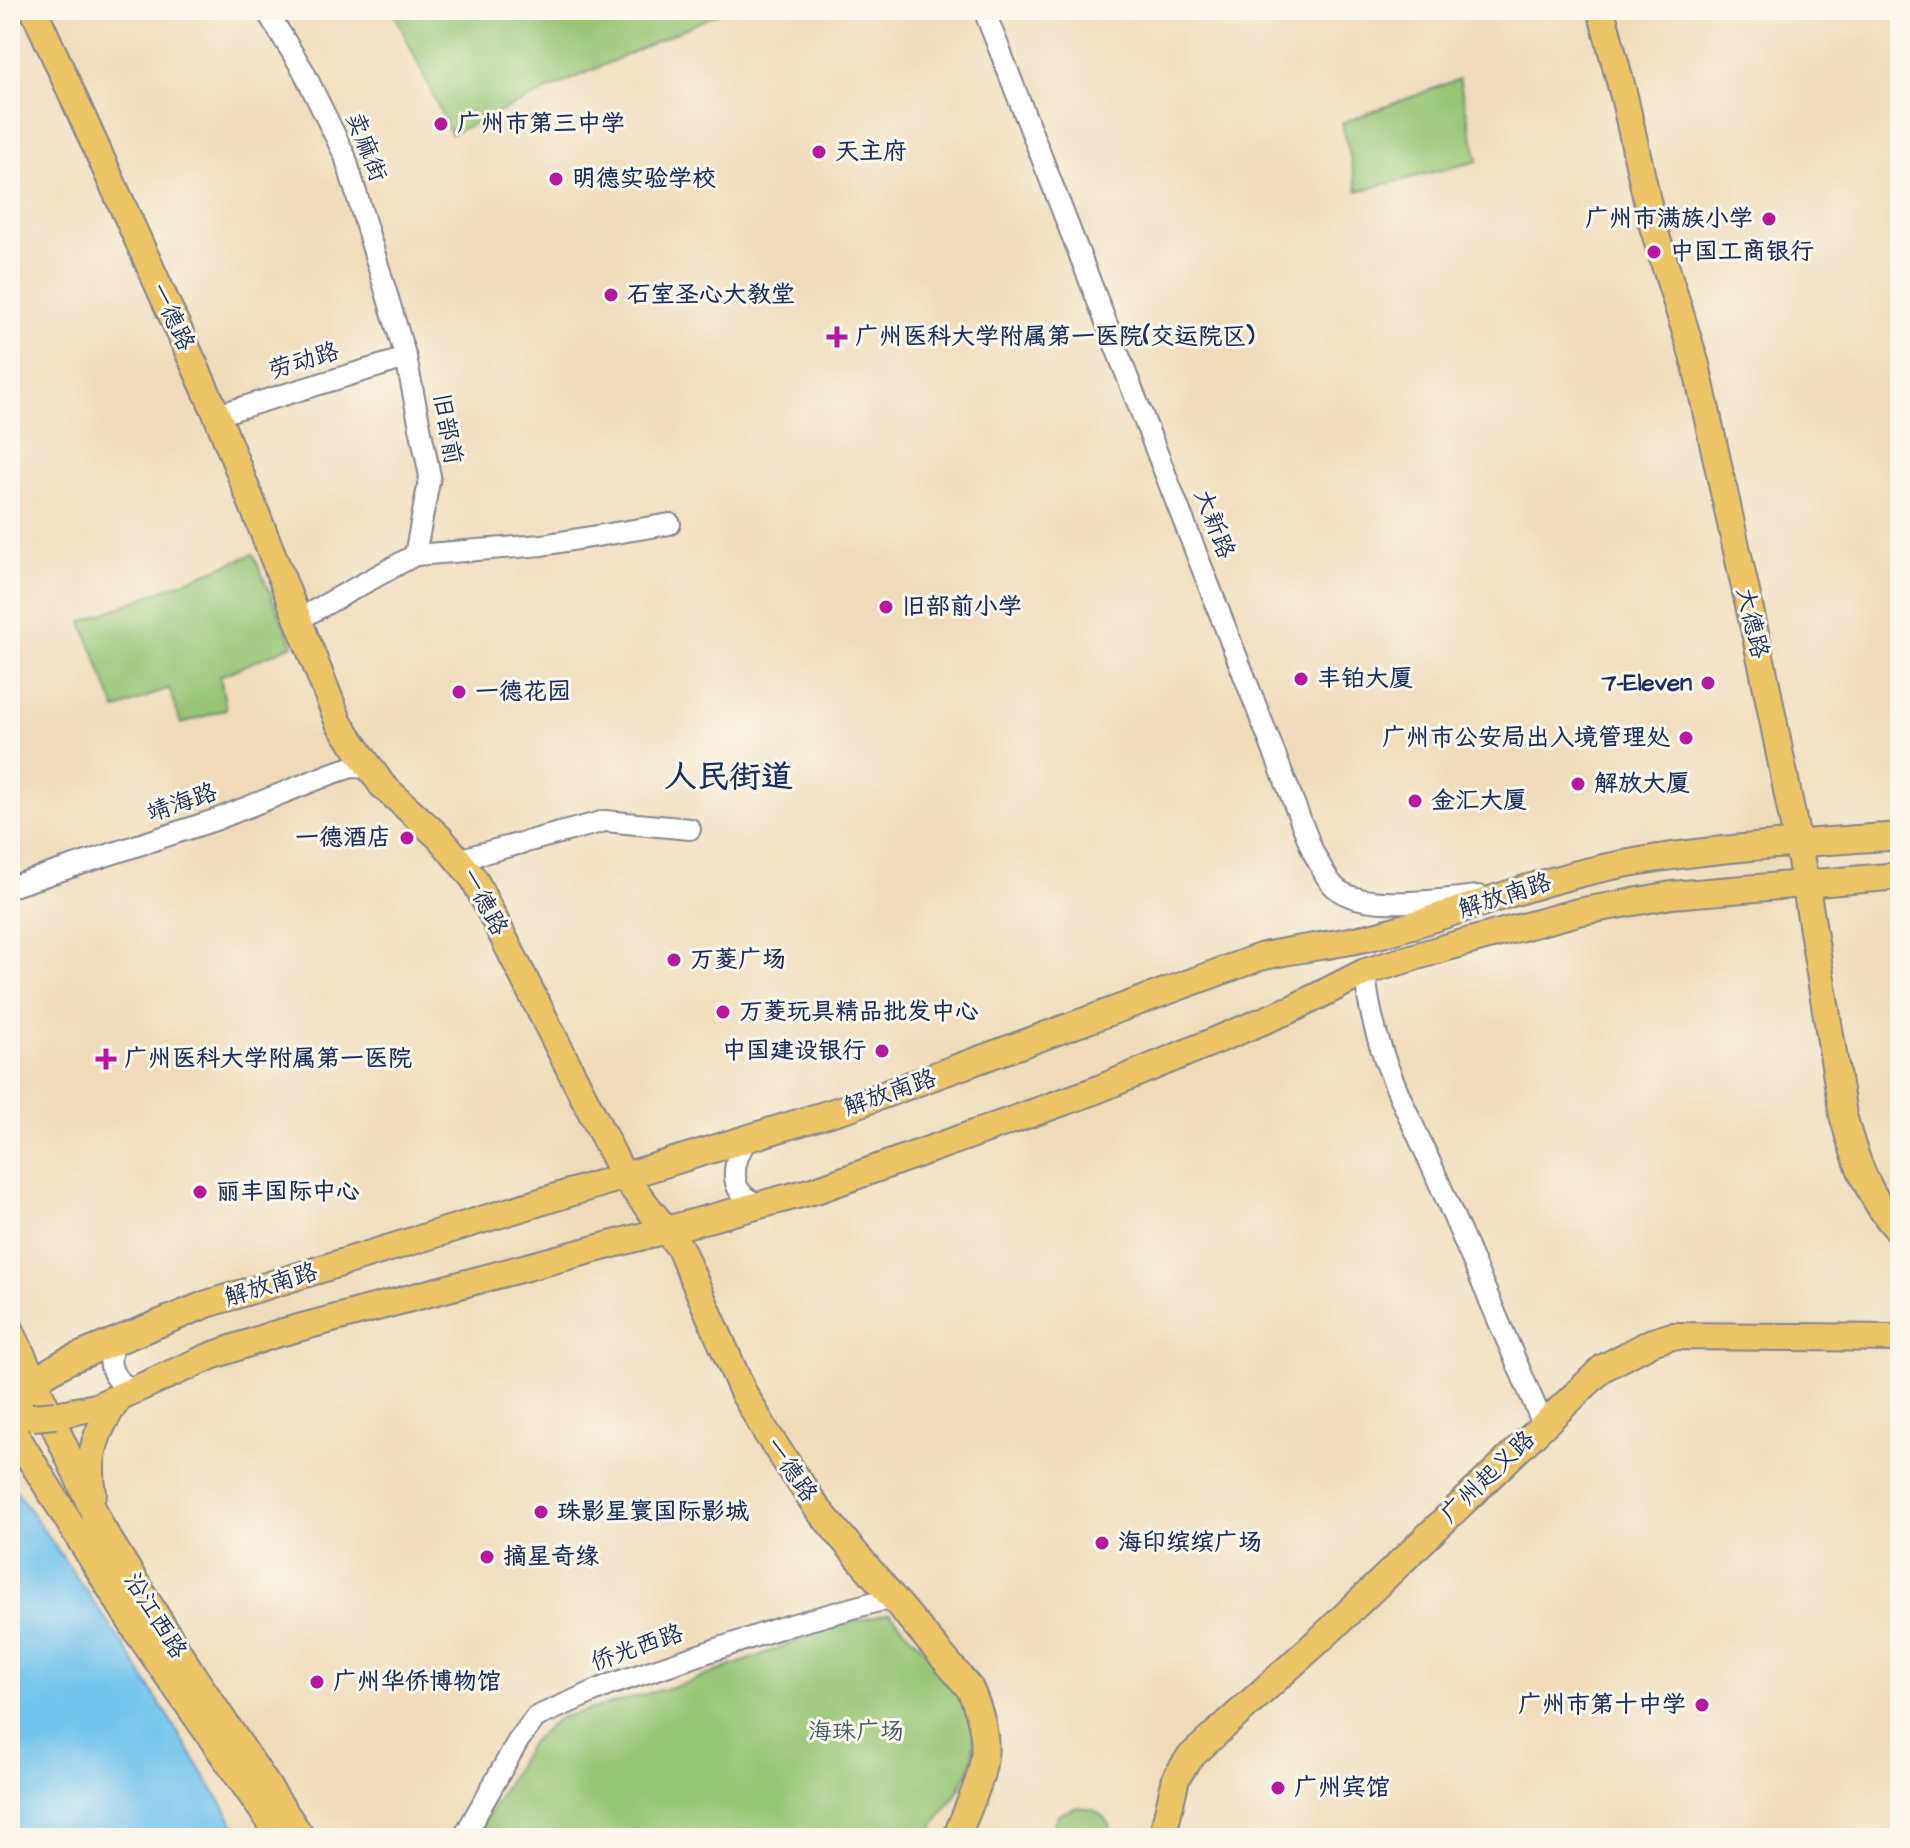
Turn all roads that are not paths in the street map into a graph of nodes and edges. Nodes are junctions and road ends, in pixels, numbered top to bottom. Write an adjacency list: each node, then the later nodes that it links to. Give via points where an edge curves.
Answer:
1 (34, 10): 7 (main road, 一德路)
2 (266, 10): 5 (street, 卖麻街, via 345,156)
3 (984, 10): 19 (street, 大新路, via 1326,876 1347,895 1367,900)
4 (1601, 10): 14 (main road, 大德路, via 1652,223 1696,365)
5 (393, 314): 6 (street, 旧部前)
6 (406, 358): 7 (street, 劳动路); 9 (street, 旧部前, via 430,476)
7 (217, 415): 10 (main road, 一德路)
8 (670, 524): 9 (street, via 542,545)
9 (415, 555): 10 (street)
10 (301, 618): 11 (main road, 一德路, via 339,723)
11 (369, 768): 15 (main road, 一德路); 18 (street, 靖海路, via 333,773 215,820)
12 (690, 829): 15 (street, via 605,821)
13 (1900, 836): 14 (main road, 解放南路)
14 (1797, 843): 17 (main road, 大德路); 19 (main road, 解放南路, via 1623,864)
15 (461, 859): 22 (main road, 一德路)
16 (1900, 876): 17 (main road, 解放南路)
17 (1805, 881): 20 (main road, 解放南路, via 1672,895 1578,912); 25 (main road, 大德路, via 1852,1150 1869,1189)
18 (10, 887)
19 (1511, 894): 21 (main road, 解放南路, via 1380,935 1260,957 972,1064)
20 (1365, 972): 23 (main road, 解放南路, via 1294,1008 1094,1091 876,1170); 32 (street, via 1371,1025 1395,1090)
21 (748, 1138): 22 (main road, 解放南路); 23 (street, via 736,1157 735,1181 749,1202)
22 (624, 1177): 24 (main road, 一德路); 28 (main road, 解放南路, via 228,1297)
23 (761, 1204): 24 (main road, 解放南路)
24 (668, 1229): 30 (main road, 解放南路, via 272,1335); 34 (main road, 一德路, via 766,1432 817,1508)
25 (1900, 1232)
26 (10, 1329): 29 (main road, 沿江西路)
27 (1900, 1338): 32 (main road, 广州起义路, via 1672,1336 1603,1368)
28 (115, 1340): 29 (main road, 解放南路); 30 (street, via 111,1371)
29 (35, 1380): 31 (main road, 解放南路); 33 (main road, 沿江西路)
30 (127, 1395): 31 (main road, 解放南路); 33 (main road, via 100,1426 91,1453)
31 (24, 1418): 36 (main road, 沿江西路, via 138,1633)
32 (1543, 1424): 35 (main road, 广州起义路, via 1327,1633 1214,1733 1176,1778)
33 (101, 1527): 37 (main road, 沿江西路)
34 (893, 1597): 38 (street, 侨光西路, via 642,1673 536,1717); 39 (main road, 一德路, via 970,1689 987,1733 984,1763)
35 (1167, 1805): 40 (main road, 广州起义路); 41 (street)
36 (281, 1838)
37 (302, 1838)
38 (463, 1838)
39 (956, 1838)
40 (1162, 1838)
41 (1170, 1838)

